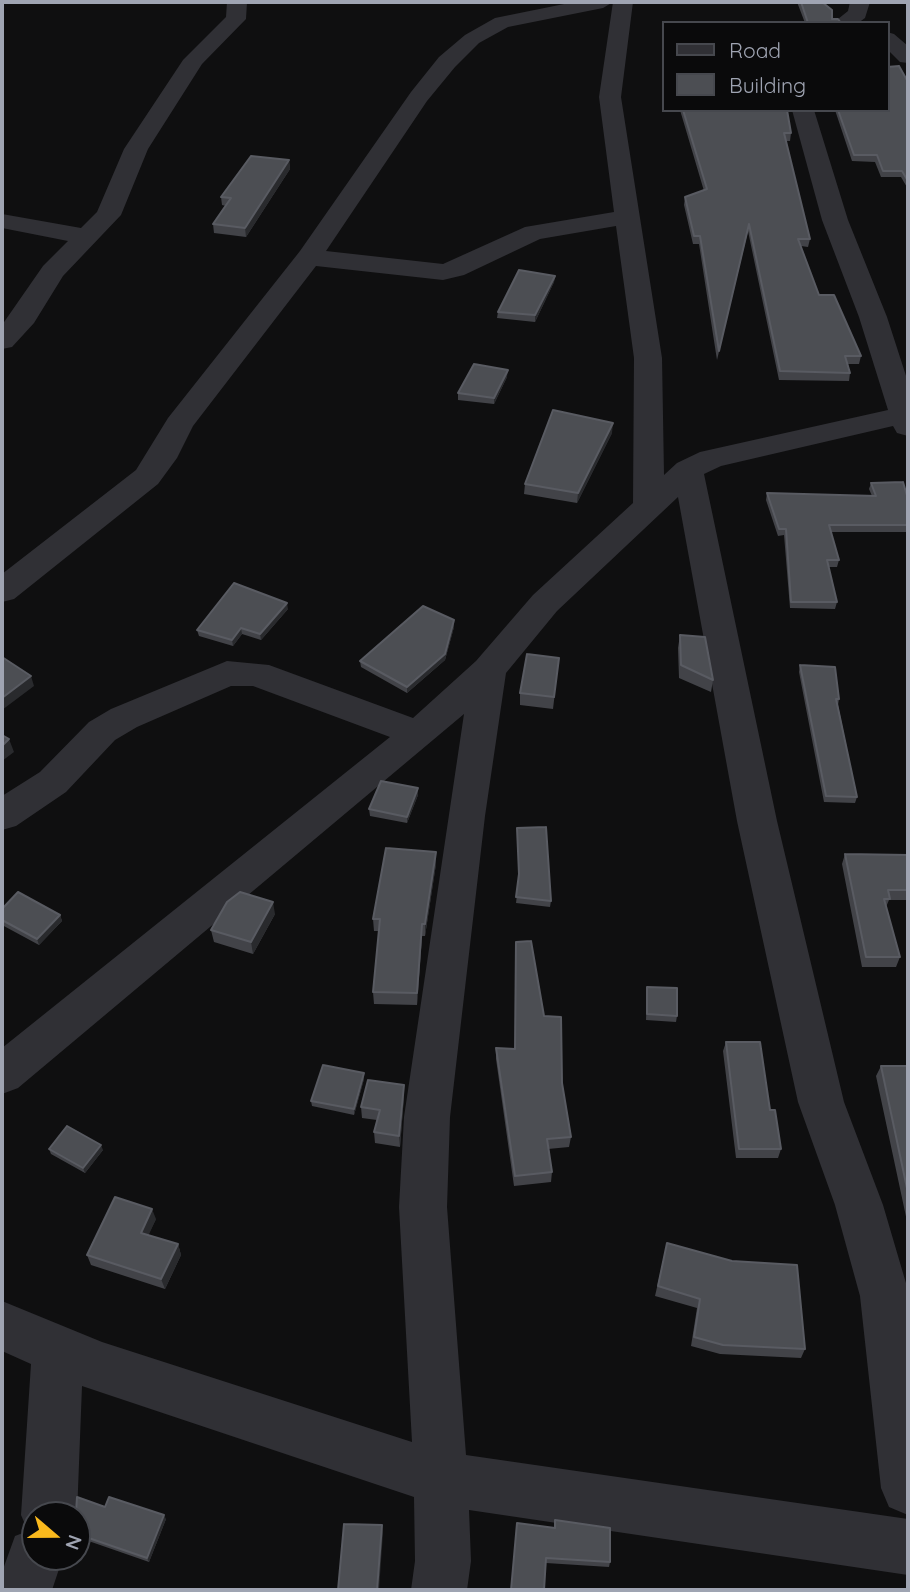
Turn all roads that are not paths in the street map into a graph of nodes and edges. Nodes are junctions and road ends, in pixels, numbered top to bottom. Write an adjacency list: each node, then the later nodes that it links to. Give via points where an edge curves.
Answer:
1 (237, 2): 9 (street, via 236,19 194,60 136,149 108,215)
2 (603, 2): 10 (street, via 516,19 472,39 419,97)
3 (623, 2): 7 (street, via 610,97)
4 (889, 40): 5 (street)
5 (908, 57)
6 (804, 112): 12 (street, via 835,220 873,317)
7 (628, 217): 10 (street, via 534,232 443,272); 14 (street, via 648,358)
8 (2, 221): 9 (street)
9 (85, 236): 11 (street, via 52,272 24,317)
10 (309, 257): 15 (street, via 179,424 147,477)
11 (2, 341)
12 (906, 421): 13 (street, via 711,459)
13 (688, 470): 14 (street); 23 (street, via 757,821 821,1102 859,1205 885,1296)
14 (649, 506): 16 (street, via 545,603)
15 (2, 591)
16 (489, 670): 17 (street); 22 (street, via 427,1117 423,1207)
17 (419, 734): 18 (street, via 256,674 227,673 124,718 102,732 53,782); 19 (street)
18 (2, 815)
19 (2, 1074)
20 (2, 1326): 21 (street)
21 (58, 1350): 22 (street); 24 (street)
22 (441, 1479): 25 (street); 28 (street)
23 (908, 1488)
24 (50, 1501)
25 (908, 1547)
26 (30, 1571): 27 (street)
27 (24, 1590)
28 (439, 1590)

